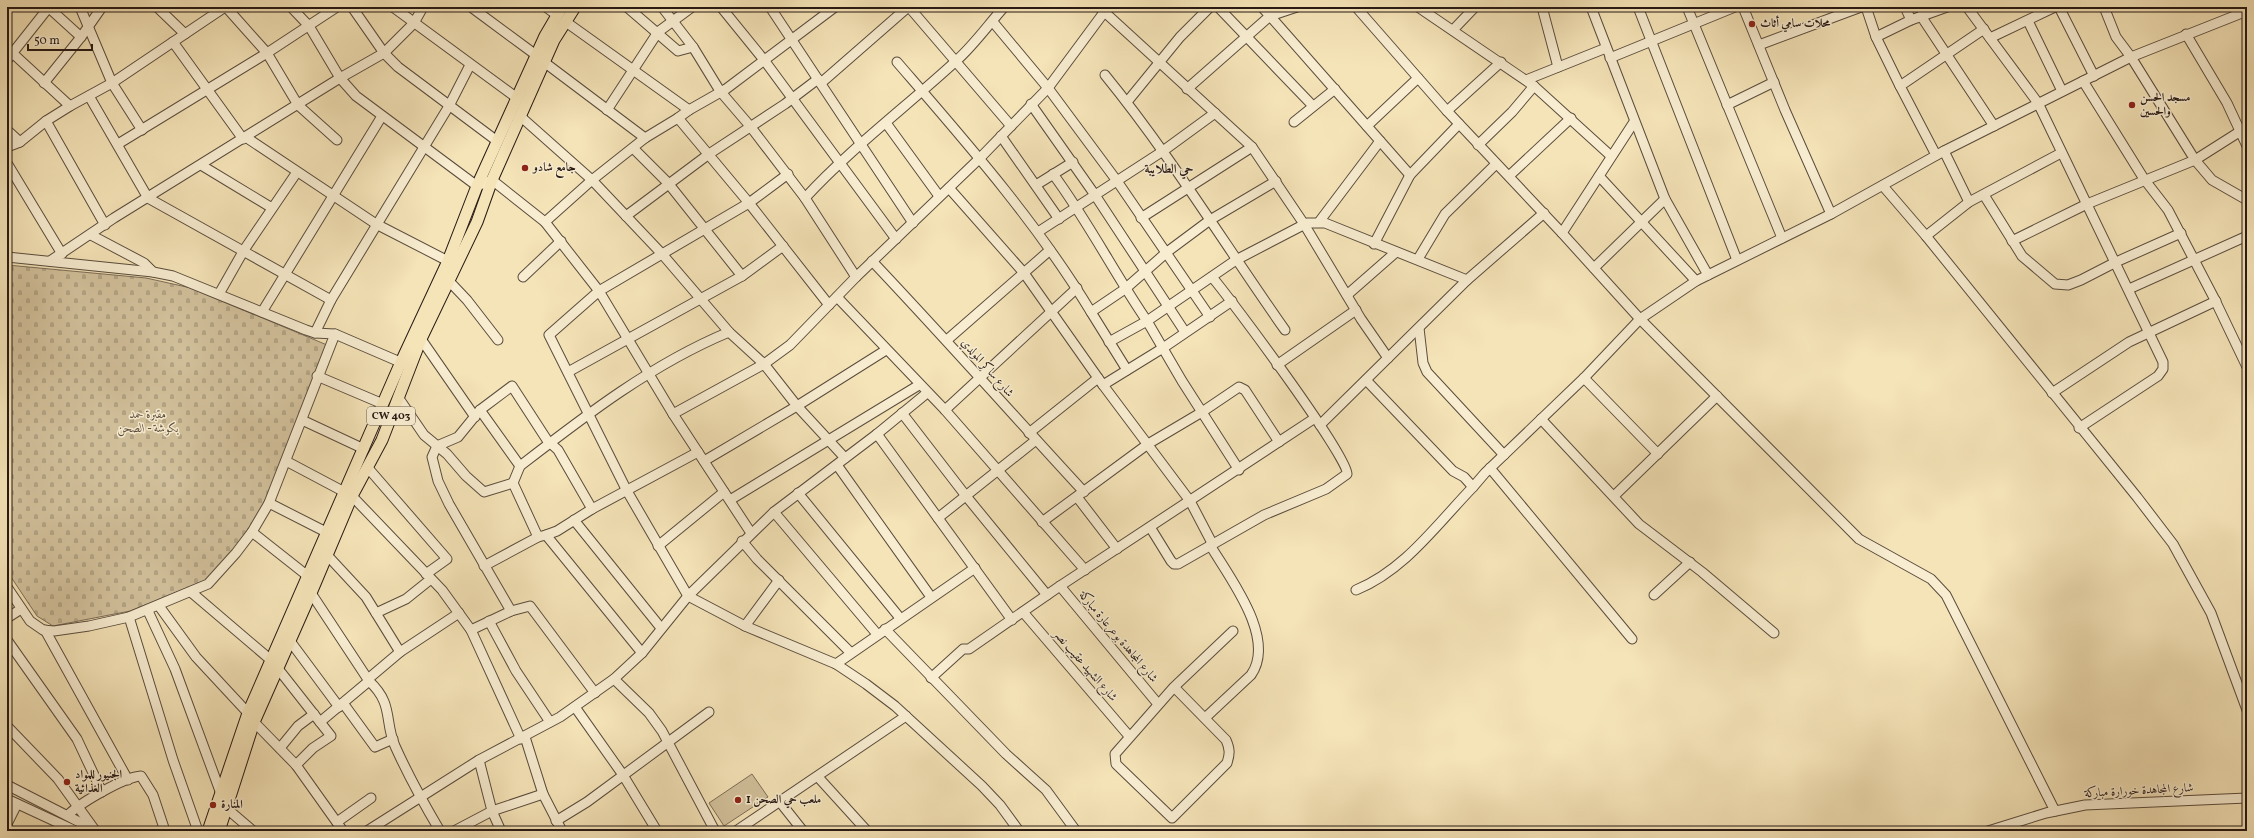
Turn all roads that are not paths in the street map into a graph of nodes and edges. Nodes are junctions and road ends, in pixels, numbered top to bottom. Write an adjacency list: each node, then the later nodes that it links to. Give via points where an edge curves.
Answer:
1 (49, 7): 61 (street); 73 (street)
2 (80, 7): 55 (street)
3 (102, 7): 55 (street)
4 (157, 7): 59 (street)
5 (225, 7): 59 (street); 71 (street)
6 (291, 7): 54 (street)
7 (337, 7): 54 (street)
8 (352, 7): 72 (street)
9 (393, 7): 52 (street)
10 (423, 7): 52 (street)
11 (471, 7): 76 (street)
12 (546, 7): 45 (street)
13 (575, 7): 45 (main road, CW 403)
14 (627, 7): 58 (street)
15 (662, 7): 49 (street)
16 (692, 7): 49 (street)
17 (721, 7): 78 (street)
18 (770, 7): 65 (street)
19 (835, 7): 65 (street)
20 (1210, 7): 81 (street, via 1180,37)
21 (1218, 7): 62 (street)
22 (1262, 7): 46 (street)
23 (1297, 7): 46 (street)
24 (1356, 7): 89 (street)
25 (1418, 7): 57 (street)
26 (1475, 7): 57 (street)
27 (1542, 7): 84 (street)
28 (1591, 7): 70 (street)
29 (1638, 7): 67 (street)
30 (1687, 7): 53 (street)
31 (1735, 7): 53 (street)
32 (1743, 7): 68 (street)
33 (1861, 7): 68 (street)
34 (1866, 7): 63 (street)
35 (1905, 7): 48 (street)
36 (1947, 7): 47 (street)
37 (1967, 7): 56 (street)
38 (2055, 7): 50 (street)
39 (2059, 7): 87 (street)
40 (2104, 7): 75 (street, via 2116,37)
41 (1000, 8): 51 (street)
42 (914, 9): 79 (street); 91 (street)
43 (1104, 9): 81 (street); 98 (street)
44 (2247, 11): 60 (street)
45 (562, 14): 76 (main road, CW 403); 85 (street)
46 (1270, 16): 62 (street); 101 (street)
47 (1922, 16): 48 (street); 74 (street)
48 (1910, 20): 63 (street)
49 (673, 21): 58 (street); 69 (street)
50 (2028, 21): 64 (street); 104 (street)
51 (993, 22): 79 (street); 98 (street)
52 (414, 23): 72 (street); 83 (street)
53 (1694, 24): 67 (street); 112 (street)
54 (309, 26): 71 (street); 88 (street)
55 (88, 29): 61 (street); 95 (street)
56 (1984, 29): 64 (street); 74 (street)
57 (1453, 30): 82 (street)
58 (658, 32): 69 (street, via 678,51); 85 (street)
59 (185, 34): 66 (street)
60 (2186, 34): 75 (street); 133 (street)
61 (81, 37): 94 (street)
62 (1246, 37): 99 (street); 115 (street)
63 (1876, 37): 97 (street)
64 (1990, 38): 109 (street)
65 (792, 40): 78 (street); 91 (street)
66 (173, 42): 95 (street); 100 (street)
67 (1651, 42): 77 (street); 229 (street)
68 (1759, 44): 93 (street)
69 (692, 47): 103 (street)
70 (1606, 48): 77 (street); 84 (street)
71 (267, 53): 100 (street); 111 (street)
72 (384, 53): 88 (street); 114 (street, via 398,67)
73 (9, 54): 94 (street)
74 (1947, 55): 97 (street); 132 (street)
75 (2131, 57): 87 (street); 157 (street)
76 (540, 58): 106 (main road, CW 403); 116 (street); 121 (main road, CW 403)
77 (1610, 58): 126 (street)
78 (764, 60): 103 (street); 107 (street)
79 (956, 61): 102 (street); 130 (street)
80 (897, 62): 102 (street)
81 (1160, 62): 99 (street); 108 (street)
82 (1501, 62): 90 (street); 118 (street)
83 (470, 65): 106 (street); 114 (street)
84 (1558, 67): 90 (street)
85 (634, 68): 116 (street); 117 (street)
86 (1105, 75): 108 (street)
87 (2094, 76): 92 (street)
88 (340, 78): 111 (street); 120 (street, via 356,96)
89 (1418, 78): 118 (street); 131 (street)
90 (1526, 80): 96 (street)
91 (819, 81): 107 (street); 144 (street)
92 (2083, 81): 104 (street); 169 (street)
93 (1774, 82): 112 (street); 194 (street)
94 (44, 83): 113 (street)
95 (112, 83): 105 (street); 135 (street)
96 (1534, 86): 123 (street); 145 (street, via 1512,112)
97 (1900, 86): 152 (street)
98 (1048, 88): 110 (street); 172 (street)
99 (1187, 88): 119 (street)
100 (208, 89): 135 (street); 137 (street)
101 (1334, 89): 115 (street); 131 (street)
102 (921, 90): 127 (street); 156 (street)
103 (720, 91): 117 (street); 129 (street)
104 (2062, 91): 109 (street)
105 (90, 96): 113 (street); 143 (street)
106 (516, 98): 142 (main road, CW 403)
107 (792, 99): 129 (street); 158 (street)
108 (1127, 102): 151 (street)
109 (2038, 103): 132 (street); 153 (street)
110 (1031, 104): 130 (street); 159 (street)
111 (298, 105): 137 (street); 139 (street)
112 (1727, 105): 213 (street)
113 (70, 106): 124 (street)
114 (449, 106): 142 (street); 148 (street)
115 (1313, 106): 125 (street)
116 (607, 110): 138 (street)
117 (689, 110): 122 (street)
118 (1446, 111): 128 (street)
119 (1215, 113): 149 (street); 151 (street)
120 (382, 116): 148 (street); 182 (street)
121 (520, 116): 170 (main road, CW 403); 171 (street)
122 (678, 118): 138 (street); 154 (street)
123 (1571, 118): 155 (street); 167 (street)
124 (46, 120): 141 (street); 205 (street)
125 (1294, 122)
126 (1634, 122): 155 (street); 186 (street)
127 (886, 123): 144 (street); 183 (street)
128 (1459, 124): 145 (street); 166 (street)
129 (750, 126): 154 (street); 164 (street)
130 (1011, 126): 136 (street)
131 (1367, 126): 140 (street)
132 (1994, 126): 152 (street)
133 (2244, 129): 146 (street); 157 (street)
134 (7, 130): 141 (street)
135 (142, 130): 143 (street)
136 (1001, 136): 156 (street); 175 (street)
137 (245, 138): 162 (street); 163 (street)
138 (645, 138): 150 (street)
139 (337, 140)
140 (1380, 141): 166 (street); 200 (street)
141 (20, 142): 147 (street)
142 (497, 142): 176 (main road, CW 403)
143 (118, 144): 184 (street)
144 (859, 144): 158 (street); 201 (street)
145 (1478, 144): 161 (street)
146 (2247, 146)
147 (7, 147)
148 (424, 147): 176 (street); 203 (street)
149 (1252, 148): 173 (street); 177 (street)
150 (634, 149): 171 (street); 174 (street)
151 (1163, 151): 172 (street); 177 (street)
152 (1940, 153): 178 (street); 188 (street)
153 (2062, 153): 181 (street); 190 (street)
154 (708, 154): 174 (street); 189 (street)
155 (1611, 156): 168 (street)
156 (980, 158): 179 (street); 207 (street)
157 (2195, 160): 169 (street); 187 (street, via 2212,180)
158 (839, 162): 185 (street); 214 (street)
159 (1073, 162): 165 (street); 180 (street)
160 (7, 163): 223 (street)
161 (1496, 164): 167 (street); 227 (street, via 1445,214)
162 (201, 165): 184 (street); 192 (street)
163 (297, 172): 182 (street); 192 (street)
164 (788, 174): 185 (street); 189 (street)
165 (1053, 174): 175 (street); 191 (street)
166 (1410, 176): 217 (street)
167 (1509, 176): 193 (street)
168 (1598, 176): 202 (street); 208 (street)
169 (2144, 179): 190 (street); 209 (street, via 2168,210)
170 (492, 180): 176 (street); 199 (street); 245 (main road, CW 403, via 477,222)
171 (592, 180): 195 (street); 199 (street)
172 (1117, 181): 180 (street); 196 (street)
173 (1276, 181): 198 (street); 204 (street)
174 (668, 183): 195 (street); 206 (street)
175 (1036, 185): 197 (street)
176 (477, 186): 231 (main road, CW 403)
177 (1189, 186): 196 (street); 198 (street)
178 (1883, 186): 194 (street); 211 (street)
179 (949, 188): 183 (street); 237 (street)
180 (1095, 195): 191 (street); 235 (street)
181 (1984, 195): 188 (street); 216 (street)
182 (333, 196): 203 (street); 238 (street)
183 (939, 196): 201 (street)
184 (148, 198): 205 (street); 219 (street)
185 (805, 198): 241 (street)
186 (1665, 199): 202 (street); 239 (street)
187 (2247, 200)
188 (1969, 202): 211 (street)
189 (749, 203): 206 (street); 218 (street)
190 (2087, 204): 216 (street); 233 (street)
191 (1077, 207): 197 (street); 248 (street)
192 (272, 208): 219 (street)
193 (1544, 213): 208 (street); 244 (street)
194 (1831, 214): 213 (street)
195 (626, 216): 224 (street)
196 (1142, 218): 221 (street)
197 (1059, 219): 207 (street)
198 (1210, 220): 221 (street); 228 (street)
199 (545, 222): 215 (street)
200 (1319, 222): 204 (street); 217 (street)
201 (913, 223): 214 (street)
202 (1642, 223): 234 (street); 246 (street)
203 (376, 224): 231 (street); 256 (street)
204 (1304, 224): 228 (street); 253 (street)
205 (105, 225): 210 (street)
206 (705, 230): 224 (street); 240 (street)
207 (1038, 232): 220 (street)
208 (1562, 233): 234 (street)
209 (2181, 233): 226 (street); 233 (street)
210 (91, 235): 223 (street); 236 (street, via 144,263)
211 (1926, 236): 297 (street)
212 (2247, 236): 226 (street)
213 (1782, 238): 229 (street)
214 (896, 239): 232 (street)
215 (561, 240): 242 (street); 250 (street)
216 (2012, 241): 233 (street, via 2029,263 2055,284 2068,285)
217 (1374, 244): 222 (street)
218 (783, 246): 240 (street); 259 (street)
219 (244, 250): 238 (street); 252 (street)
220 (1050, 250): 237 (street); 247 (street)
221 (1167, 252): 235 (street); 251 (street)
222 (1396, 252): 227 (street); 253 (street)
223 (62, 254): 230 (street)
224 (663, 255): 250 (street); 255 (street)
225 (7, 257): 230 (street)
226 (2195, 258): 249 (street); 257 (street)
227 (1418, 259): 244 (street)
228 (1236, 260): 243 (street); 269 (street)
229 (1737, 260): 239 (street)
230 (50, 261): 236 (street)
231 (448, 261): 283 (main road, CW 403)
232 (872, 261): 241 (street); 278 (street, شارع ساكر المولدي)
233 (2116, 262): 249 (street)
234 (1594, 268): 266 (street)
235 (1145, 271): 248 (street); 260 (street)
236 (153, 272): 252 (street, via 173,276)
237 (1024, 273): 264 (street); 278 (street)
238 (285, 275): 256 (street); 262 (street)
239 (1708, 275): 246 (street)
240 (742, 276): 255 (street)
241 (856, 276): 254 (street)
242 (523, 277)
243 (1212, 277): 251 (street); 258 (street)
244 (1467, 280): 268 (street)
245 (449, 281): 275 (main road, CW 403); 277 (street)
246 (1696, 281): 266 (street)
247 (1077, 288): 263 (street); 264 (street)
248 (1125, 289): 263 (street); 267 (street)
249 (2129, 289): 270 (street)
250 (599, 291): 276 (street); 288 (street, via 549,335)
251 (1192, 291): 260 (street); 265 (street)
252 (219, 294): 262 (street)
253 (1347, 295): 261 (street)
254 (837, 297): 259 (street); 281 (street)
255 (701, 298): 271 (street); 276 (street)
256 (331, 300): 273 (street)
257 (2216, 300): 270 (street); 286 (street)
258 (1232, 301): 265 (street); 285 (street)
259 (829, 305): 284 (street, via 790,345)
260 (1168, 307): 267 (street); 272 (street)
261 (1356, 310): 282 (street); 285 (street)
262 (262, 312): 273 (street)
263 (1091, 312): 279 (street)
264 (1052, 313): 291 (street); 294 (street)
265 (1210, 316): 272 (street)
266 (1640, 319): 292 (street); 298 (street)
267 (1147, 321): 279 (street); 280 (street)
268 (1419, 328): 282 (street); 322 (street, via 1423,363 1427,372)
269 (1285, 330)
270 (2149, 331): 297 (street, via 2111,352); 311 (street, via 2164,362 2162,371)
271 (729, 332): 284 (street); 289 (street, via 694,346)
272 (1186, 332): 280 (street)
273 (315, 333): 274 (street)
274 (335, 334): 283 (street); 290 (street)
275 (421, 339): 283 (main road, CW 403); 306 (street)
276 (628, 339): 288 (street); 289 (street)
277 (498, 340)
278 (947, 340): 291 (street, شارع ساكر المولدي)
279 (1109, 342): 287 (street)
280 (1163, 348): 287 (street); 303 (street)
281 (886, 350): 295 (street); 301 (street)
282 (1388, 358): 293 (street)
283 (406, 364): 299 (main road, CW 403); 300 (main road, CW 403)
284 (764, 364): 301 (street); 307 (street)
285 (1277, 365): 310 (street)
286 (2247, 367)
287 (1127, 370): 294 (street)
288 (568, 372): 304 (street)
289 (648, 373): 304 (street); 307 (street)
290 (317, 376): 300 (street); 309 (street)
291 (979, 378): 302 (street); 313 (street, شارع ساكر المولدي)
292 (1584, 378): 308 (street); 321 (street)
293 (1366, 380): 310 (street); 333 (street, via 1453,471)
294 (1100, 381): 313 (street); 317 (street)
295 (920, 385): 296 (street); 315 (street)
296 (927, 393): 302 (street); 305 (street)
297 (2052, 393): 311 (street)
298 (1717, 396): 321 (street); 441 (street, via 1859,539 1931,579 1946,595)
299 (398, 397): 318 (street, via 424,435); 328 (main road, CW 403)
300 (383, 404): 319 (main road, CW 403)
301 (797, 406): 315 (street); 325 (street)
302 (945, 410): 331 (street)
303 (1202, 412): 316 (street, via 1242,387); 317 (street); 330 (street)
304 (589, 413): 314 (street); 334 (street)
305 (902, 413): 312 (street); 339 (street)
306 (477, 414): 314 (street, via 512,386 547,440); 318 (street, via 458,437); 327 (street)
307 (673, 414): 320 (street)
308 (1541, 419): 322 (street); 340 (street)
309 (302, 420): 319 (street); 324 (street)
310 (1317, 422): 316 (street); 354 (street, via 1344,463 1347,474 1317,494 1264,515)
311 (2079, 428): 409 (street, via 2173,544 2211,613)
312 (877, 434): 323 (street); 345 (street)
313 (1032, 436): 331 (street); 337 (street, شارع ساكر المولدي)
314 (551, 442): 327 (street); 343 (street)
315 (829, 442): 323 (street); 338 (street)
316 (1279, 442): 330 (street)
317 (1148, 444): 337 (street); 341 (street)
318 (437, 446): 332 (street, via 484,492); 359 (street, via 432,457 438,480 448,504)
319 (364, 449): 335 (main road, CW 403)
320 (698, 452): 325 (street); 334 (street)
321 (1658, 454): 340 (street)
322 (1504, 455): 329 (street)
323 (845, 458): 326 (street)
324 (286, 461): 335 (street); 342 (street)
325 (704, 461): 338 (street)
326 (837, 465): 336 (street); 373 (street)
327 (520, 466): 332 (street)
328 (368, 468): 335 (main road, CW 403); 363 (street, via 447,559)
329 (1490, 468): 333 (street); 393 (street)
330 (1239, 470): 341 (street)
331 (998, 471): 339 (street); 347 (street)
332 (513, 483): 352 (street)
333 (1473, 486): 367 (street, via 1402,562 1375,582)
334 (627, 491): 343 (street); 355 (street)
335 (348, 493): 350 (main road, CW 403); 357 (main road, CW 403); 363 (street, via 402,546)
336 (798, 494): 344 (street); 383 (street)
337 (1080, 494): 347 (street); 356 (street, شارع ساكر المولدي)
338 (727, 496): 351 (street); 355 (street)
339 (966, 496): 345 (street); 370 (street)
340 (1614, 496): 358 (street, via 1639,524)
341 (1190, 501): 348 (street); 354 (street)
342 (270, 503): 349 (street); 350 (street)
343 (592, 509): 346 (street)
344 (774, 512): 351 (street); 391 (street)
345 (938, 518): 360 (street)
346 (574, 520): 352 (street, via 557,531); 387 (street)
347 (1042, 522): 361 (street)
348 (1150, 528): 354 (street, via 1174,564 1183,562); 356 (street)
349 (252, 532): 362 (street); 368 (street, via 208,584)
350 (328, 533): 362 (main road, CW 403)
351 (751, 533): 353 (street)
352 (542, 536): 359 (street); 398 (street)
353 (742, 541): 364 (street); 372 (street)
354 (1211, 544): 414 (street, via 1253,622 1259,652 1251,675)
355 (658, 546): 372 (street)
356 (1117, 549): 361 (street)
357 (327, 556): 369 (main road, CW 403); 379 (street, via 366,597)
358 (1690, 562): 371 (street); 392 (street)
359 (484, 566): 377 (street)
360 (975, 568): 373 (street); 384 (street)
361 (1085, 570): 365 (street)
362 (309, 577): 399 (main road, CW 403)
363 (428, 577): 379 (street, via 406,599); 380 (street, via 442,590)
364 (778, 580): 386 (street); 397 (street)
365 (1060, 586): 370 (street); 406 (street, شارع المجاهدة بوعرعارة مباركة)
366 (7, 587): 375 (street)
367 (1356, 590)
368 (191, 592): 374 (street); 399 (street)
369 (312, 593): 395 (main road, CW 403); 403 (street)
370 (1047, 595): 378 (street)
371 (1654, 595)
372 (688, 596): 386 (street); 387 (street)
373 (931, 597): 383 (street)
374 (159, 606): 376 (street); 413 (street, via 196,657)
375 (21, 609): 382 (street); 388 (street, via 30,621)
376 (148, 610): 381 (street); 429 (street, via 175,668)
377 (512, 611): 385 (street); 405 (street, via 530,606)
378 (1023, 612): 384 (street); 418 (street, شارع الشهيد عقيب نصر)
379 (376, 613): 396 (street)
380 (459, 614): 389 (street); 396 (street)
381 (129, 617): 388 (street, via 89,626); 449 (street, via 173,760)
382 (7, 618)
383 (900, 618): 391 (street)
384 (1012, 620): 401 (street, via 969,649 963,650)
385 (489, 621): 389 (street); 416 (street, via 516,671)
386 (745, 626): 400 (street)
387 (661, 628): 398 (street)
388 (45, 630): 427 (street)
389 (471, 630): 419 (street)
390 (1233, 630): 404 (street)
391 (881, 631): 397 (street); 401 (street)
392 (1774, 633)
393 (1632, 639)
394 (7, 640): 430 (street, via 77,739)
395 (290, 641): 399 (main road, CW 403); 407 (street)
396 (400, 652): 403 (street)
397 (850, 652): 400 (street)
398 (642, 653): 402 (street)
399 (274, 664): 411 (street); 413 (main road, CW 403)
400 (836, 664): 412 (street)
401 (931, 678): 465 (street, via 1006,754 1046,790)
402 (614, 679): 405 (street); 421 (street, via 649,713)
403 (368, 680): 407 (street); 420 (street, via 386,705)
404 (1174, 687): 406 (street); 414 (street)
405 (595, 693): 408 (street)
406 (1158, 704): 418 (street)
407 (341, 705): 415 (street); 420 (street, via 375,747)
408 (575, 707): 416 (street); 425 (street)
409 (2247, 710)
410 (708, 712): 421 (street)
411 (314, 714): 415 (street); 422 (street, via 298,726)
412 (906, 716): 426 (street); 464 (street, via 982,786)
413 (251, 718): 422 (street); 429 (main road, CW 403); 439 (main road, CW 403)
414 (1205, 718): 418 (street, via 1226,740 1230,747 1230,755 1227,763 1172,818 1116,764 1114,754)
415 (320, 722): 424 (street, via 331,736 313,748)
416 (550, 722): 419 (street)
417 (8, 727): 438 (street, via 58,779)
418 (1129, 736)
419 (523, 738): 423 (street); 431 (street)
420 (393, 739): 432 (street)
421 (668, 742): 425 (street); 460 (street)
422 (280, 748): 424 (street)
423 (479, 760): 432 (street); 440 (street)
424 (296, 765): 444 (street)
425 (623, 775): 443 (street); 459 (street)
426 (818, 777): 436 (street); 463 (street)
427 (128, 780): 430 (street); 448 (street, via 143,777)
428 (7, 784): 442 (street)
429 (220, 791): 450 (main road, CW 403)
430 (102, 792): 438 (street)
431 (543, 794): 440 (street); 443 (street)
432 (420, 795): 454 (street); 455 (street)
433 (371, 798): 444 (street)
434 (2247, 798): 441 (street, شارع المجاهدة خورارة مباركة, via 2113,803)
435 (7, 799): 437 (street)
436 (780, 802): 461 (street); 462 (street)
437 (17, 804): 445 (street); 447 (street)
438 (77, 806): 442 (street); 446 (street)
439 (225, 807): 451 (main road, CW 403); 452 (street)
440 (492, 811): 456 (street); 457 (street)
441 (2055, 811): 466 (street, شارع المجاهدة خورارة مباركة)
442 (68, 816): 446 (street)
443 (556, 821): 458 (street)
444 (337, 822): 453 (street)
445 (7, 824)
446 (95, 830)
447 (76, 831)
448 (165, 831)
449 (198, 831)
450 (208, 831)
451 (219, 831)
452 (253, 831)
453 (343, 831)
454 (366, 831)
455 (440, 831)
456 (454, 831)
457 (501, 831)
458 (562, 831)
459 (657, 831)
460 (715, 831)
461 (736, 831)
462 (803, 831)
463 (867, 831)
464 (1019, 831)
465 (1076, 831)
466 (1988, 831)

